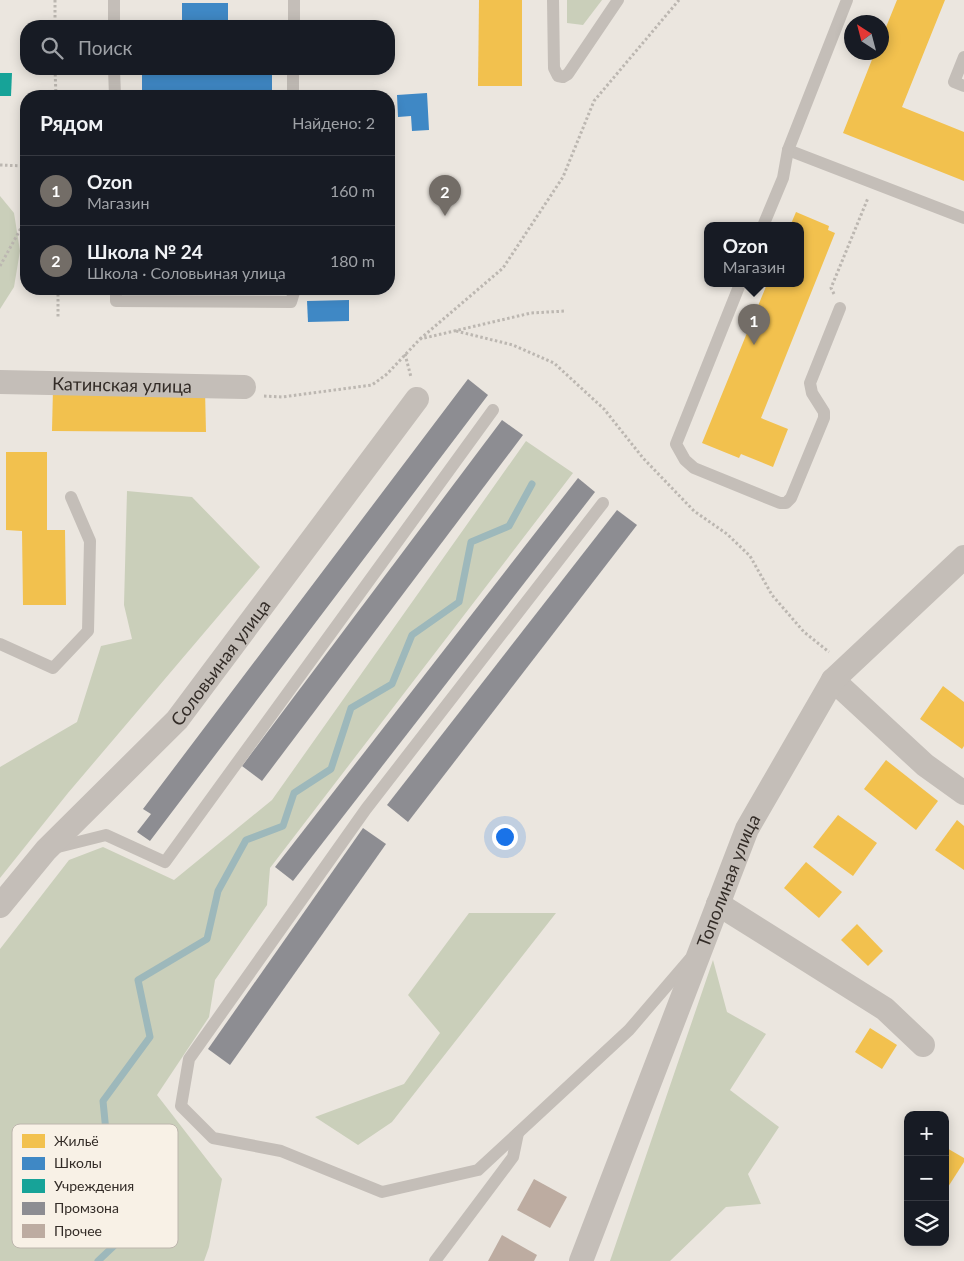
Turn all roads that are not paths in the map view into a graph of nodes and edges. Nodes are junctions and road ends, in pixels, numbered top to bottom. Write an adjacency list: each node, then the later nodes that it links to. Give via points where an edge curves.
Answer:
1 (114, 0): 6 (lane)
2 (294, 0): 7 (lane)
3 (553, 0): 4 (lane, via 554,68 558,76 563,77)
4 (618, 0)
5 (847, 0): 14 (lane)
6 (114, 20)
7 (294, 20)
8 (964, 57): 11 (lane, via 954,82)
9 (114, 75): 12 (lane)
10 (294, 75): 13 (lane)
11 (964, 86)
12 (115, 90)
13 (293, 90)
14 (788, 150): 15 (lane); 16 (lane, via 783,178)
15 (964, 218)
16 (765, 222)
17 (739, 287): 20 (lane, via 676,444 694,468 780,503 791,498 824,418 810,383)
18 (116, 295): 19 (lane, via 116,301 272,302 291,302)
19 (293, 295)
20 (840, 308)
21 (0, 382): 22 (street, Катинская улица)
22 (244, 387)
23 (416, 399): 31 (street, Соловьиная улица, via 177,720)
24 (493, 410): 31 (lane, via 165,862 106,836)
25 (71, 497): 28 (lane, via 90,541 88,631 53,668)
26 (603, 503): 36 (lane, via 366,809 194,1051 189,1059 181,1106 213,1138 281,1151 382,1192 478,1170)
27 (964, 557): 29 (street, Тополиная улица)
28 (0, 644)
29 (840, 673): 30 (street, via 925,765); 32 (street, Тополиная улица, via 747,829)
30 (964, 793)
31 (46, 850): 33 (street, Соловьиная улица)
32 (718, 904): 34 (street, Тополиная улица); 35 (street, via 885,1009)
33 (0, 906)
34 (703, 944): 36 (lane, via 629,1030); 37 (street, Тополиная улица)
35 (923, 1045)
36 (518, 1133): 38 (lane, via 513,1157)
37 (585, 1259)
38 (435, 1261)

